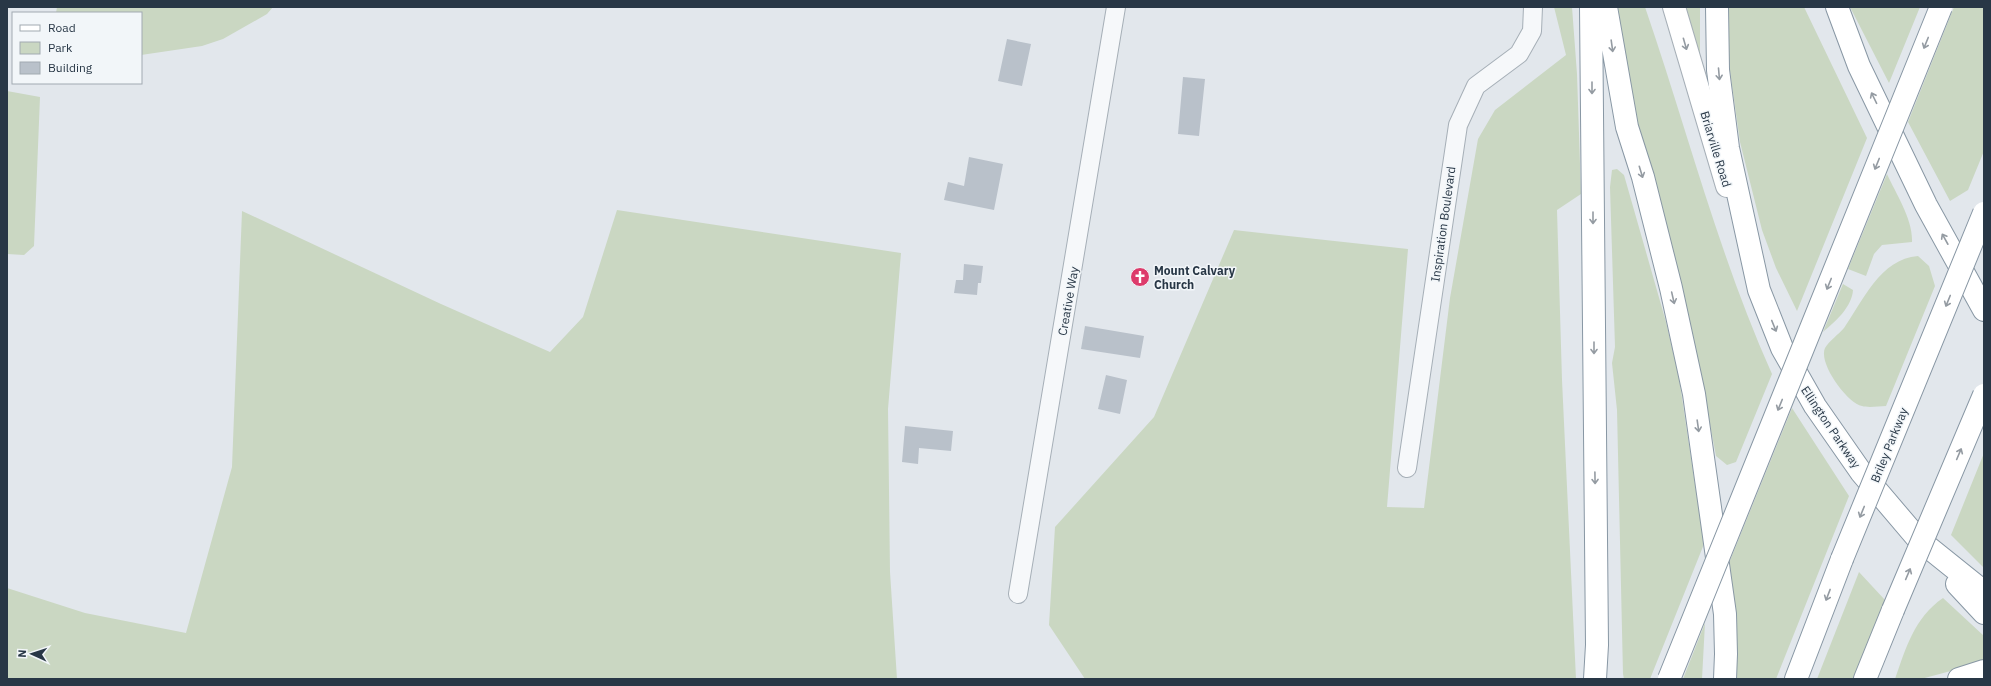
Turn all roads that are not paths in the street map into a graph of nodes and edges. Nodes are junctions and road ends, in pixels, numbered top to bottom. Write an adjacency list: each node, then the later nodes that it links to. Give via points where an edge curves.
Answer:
1 (1116, 7): 18 (street, Creative Way)
2 (1533, 7): 15 (street, Inspiration Boulevard, via 1532,31 1519,54 1476,86 1458,125)
3 (1591, 7): 22 (main road, one-way to 22, via 1597,645)
4 (1606, 7): 24 (main road, one-way to 24, via 1627,127 1643,177 1671,288 1694,394 1725,614)
5 (1674, 7): 12 (main road, Briarville Road, one-way to 12)
6 (1716, 7): 12 (main road, one-way to 12, via 1718,70 1728,148)
7 (1828, 7): 10 (main road)
8 (1837, 7): 10 (main road)
9 (1941, 7): 23 (main road, one-way to 23, bridge)
10 (1859, 66): 13 (main road, one-way to 10, via 1926,204)
11 (1984, 213): 25 (main road, Briley Parkway, one-way to 25, bridge, via 1842,559)
12 (1759, 290): 16 (main road, Ellington Parkway, one-way to 16, via 1782,348 1815,406 1861,472)
13 (1984, 310)
14 (1984, 395): 20 (main road, one-way to 14, bridge)
15 (1407, 468)
16 (1918, 539): 17 (main road, Ellington Parkway); 19 (main road)
17 (1984, 592)
18 (1018, 594)
19 (1984, 613)
20 (1880, 642): 26 (main road); 27 (main road)
21 (1984, 671): 28 (main road)
22 (1595, 679)
23 (1669, 679)
24 (1725, 679)
25 (1796, 679)
26 (1865, 679)
27 (1872, 679)
28 (1959, 679)

